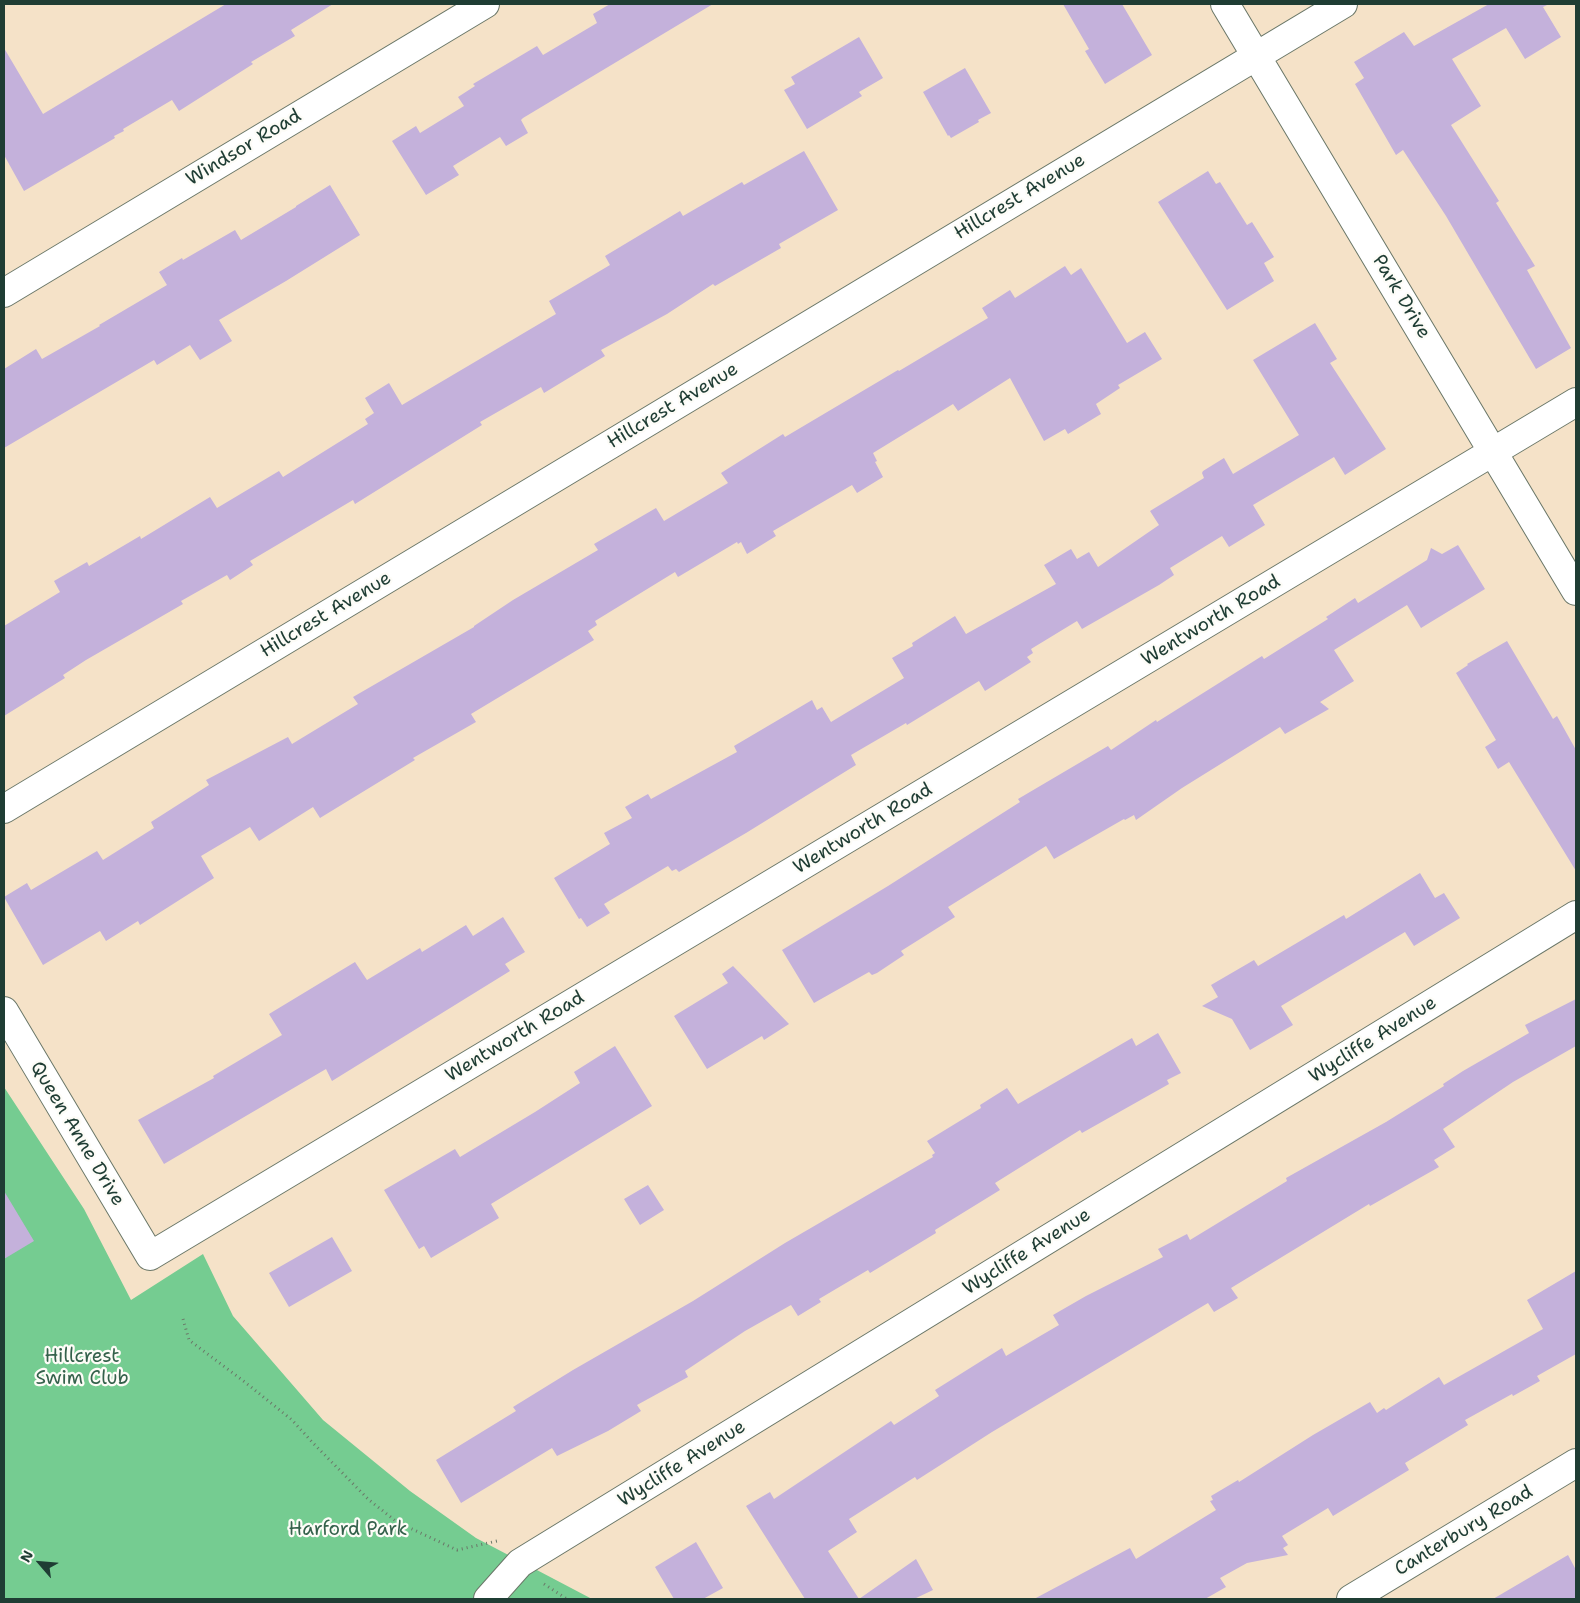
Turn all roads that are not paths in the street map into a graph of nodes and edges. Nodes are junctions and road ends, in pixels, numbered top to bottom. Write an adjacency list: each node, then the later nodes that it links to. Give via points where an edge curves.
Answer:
1 (485, 4): 5 (street, Windsor Road)
2 (1225, 4): 4 (street, Park Drive)
3 (1343, 4): 4 (street, Hillcrest Avenue)
4 (1256, 56): 7 (street, Park Drive); 9 (street, Hillcrest Avenue)
5 (4, 293)
6 (1576, 402): 7 (street, Wentworth Road)
7 (1493, 452): 8 (street, Park Drive); 12 (street, Wentworth Road)
8 (1576, 591)
9 (4, 808)
10 (1576, 915): 14 (street, Wycliffe Avenue, via 520,1563)
11 (4, 1011): 12 (street, Queen Anne Drive)
12 (150, 1256)
13 (1576, 1463): 15 (street, Canterbury Road)
14 (488, 1599)
15 (1351, 1599)

